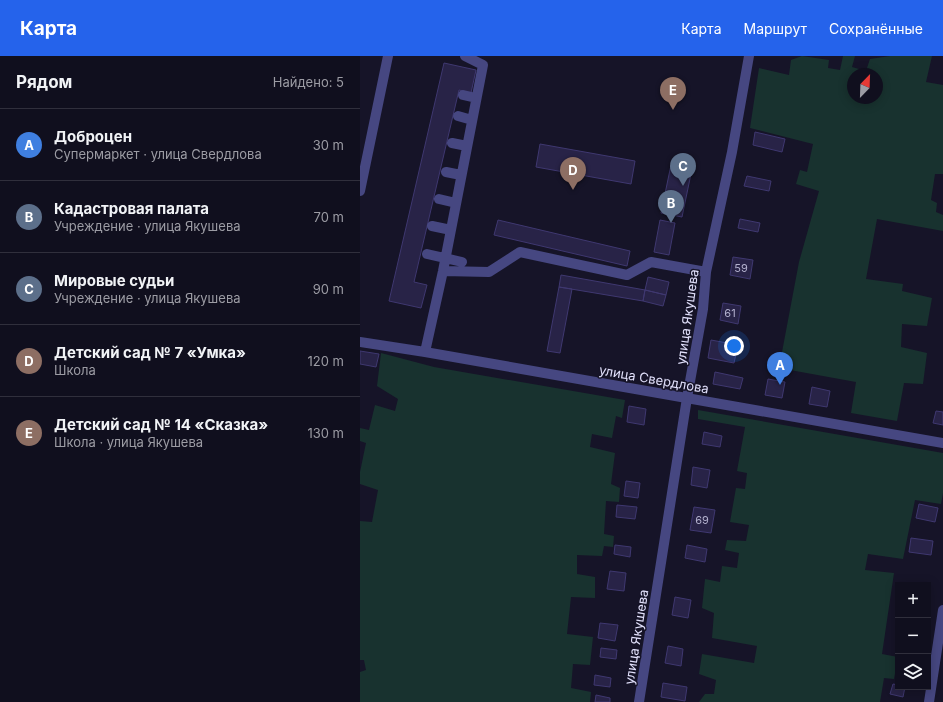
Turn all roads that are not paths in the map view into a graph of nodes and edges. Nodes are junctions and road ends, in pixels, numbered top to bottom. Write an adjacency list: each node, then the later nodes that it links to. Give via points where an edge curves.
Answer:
1 (388, 56): 12 (street)
2 (465, 56): 5 (street, via 483,65)
3 (749, 56): 21 (street, улица Якушева, via 732,152)
4 (462, 95): 5 (street)
5 (476, 98): 7 (street)
6 (458, 116): 7 (street)
7 (472, 120): 9 (street)
8 (452, 143): 9 (street)
9 (467, 146): 11 (street)
10 (446, 172): 11 (street)
11 (461, 175): 14 (street)
12 (360, 191)
13 (439, 199): 14 (street)
14 (456, 204): 16 (street)
15 (432, 226): 16 (street)
16 (451, 230): 18 (street)
17 (427, 254): 18 (street)
18 (446, 258): 19 (street); 20 (street)
19 (462, 262)
20 (443, 271): 21 (street, via 489,272 520,252 626,275 651,262); 23 (street)
21 (706, 272): 24 (street, улица Якушева, via 704,309)
22 (360, 342): 23 (street, улица Свердлова)
23 (425, 352): 24 (street, улица Свердлова)
24 (687, 398): 25 (street, улица Свердлова); 27 (street, улица Якушева)
25 (943, 444)
26 (943, 610): 28 (street)
27 (639, 702)
28 (928, 702)

